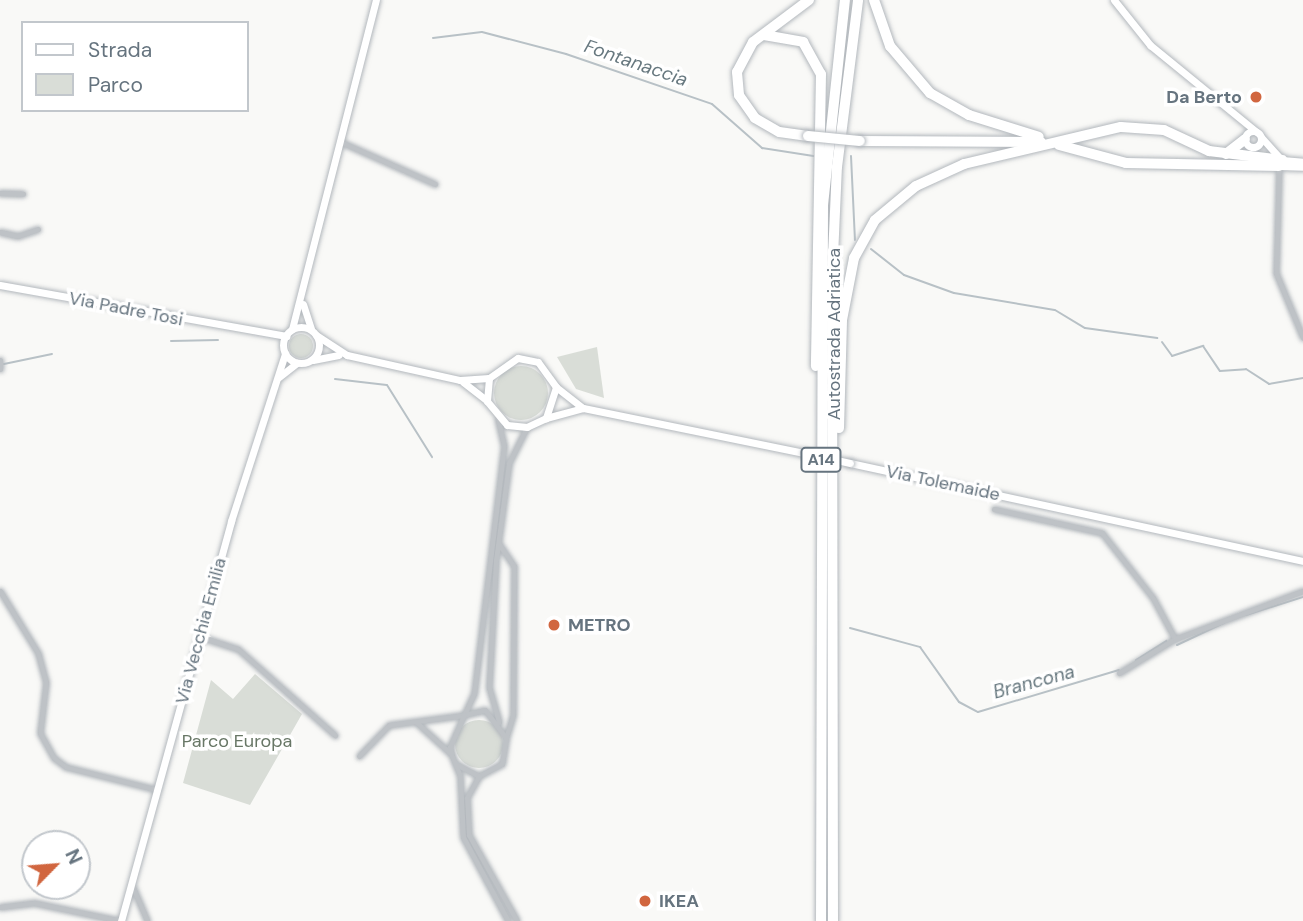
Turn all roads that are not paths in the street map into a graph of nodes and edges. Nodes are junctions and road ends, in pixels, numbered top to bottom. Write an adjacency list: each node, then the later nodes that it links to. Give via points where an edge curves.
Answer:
1 (376, 0): 11 (main road)
2 (809, 0): 7 (highway)
3 (845, 0): 43 (highway, Autostrada Adriatica / A14, via 823,205)
4 (858, 0): 45 (highway, Autostrada Adriatica / A14, via 837,167)
5 (874, 0): 12 (highway, via 890,46 930,93 969,115)
6 (1114, 0): 8 (main road, via 1150,45)
7 (764, 35): 12 (highway, bridge, via 742,57 739,95 760,123 808,136 860,141); 43 (highway, via 803,42 821,74 813,259)
8 (1238, 111): 9 (main road); 10 (main road)
9 (1259, 135): 10 (main road); 10 (main road, via 1254,148); 14 (main road)
10 (1246, 136): 13 (highway)
11 (341, 142): 16 (street); 22 (main road)
12 (1052, 143): 13 (highway, via 1128,127 1164,130); 14 (highway, via 1126,163); 45 (highway, via 929,179 880,214 863,237 842,320)
13 (1226, 154): 14 (highway)
14 (1281, 163): 15 (main road); 27 (street, via 1276,273)
15 (1303, 164)
16 (435, 184)
17 (0, 193): 18 (street)
18 (23, 194)
19 (38, 229): 20 (street, via 18,236)
20 (0, 232)
21 (0, 285): 25 (main road, Via Padre Tosi)
22 (302, 293): 23 (main road); 24 (main road)
23 (292, 329): 24 (main road, Via Tolemaide); 26 (main road)
24 (314, 332): 29 (main road, Via Tolemaide); 31 (main road, via 320,347)
25 (253, 334): 26 (main road); 28 (main road)
26 (286, 336): 28 (main road)
27 (1303, 338)
28 (285, 352): 32 (main road); 36 (main road, Via Vecchia Emilia)
29 (347, 355): 31 (main road, Via Tolemaide); 35 (main road, Via Tolemaide)
30 (0, 360): 33 (street)
31 (312, 360): 32 (main road, Via Tolemaide)
32 (297, 363): 36 (main road)
33 (1, 369)
34 (489, 378): 35 (main road, Via Tolemaide); 37 (main road, Via Tolemaide, via 506,361 528,359 547,369); 38 (main road)
35 (460, 380): 38 (main road, Via Tolemaide)
36 (273, 383): 50 (main road, Via Vecchia Emilia)
37 (556, 387): 39 (main road, Via Tolemaide); 40 (main road)
38 (487, 401): 41 (main road, Via Tolemaide)
39 (583, 408): 40 (main road, Via Tolemaide); 47 (main road, Via Tolemaide, bridge)
40 (546, 418): 42 (main road, Via Tolemaide)
41 (498, 419): 42 (main road); 53 (street, Via Tolemaide, via 504,446 481,669)
42 (527, 428): 46 (street, via 509,463)
43 (821, 444): 69 (highway, Autostrada Adriatica / A14)
44 (994, 509): 51 (street, via 1102,533 1153,598)
45 (834, 538): 70 (highway, Autostrada Adriatica / A14)
46 (498, 542): 55 (street, via 489,688); 57 (street, via 514,566 513,715)
47 (1303, 561)
48 (0, 591): 62 (street, via 38,653 47,682 40,733 54,758 66,768)
49 (1303, 591): 51 (street)
50 (201, 637): 56 (street, via 238,649); 62 (main road, Via Vecchia Emilia)
51 (1175, 639): 52 (street)
52 (1119, 673)
53 (464, 715): 54 (street); 55 (street, via 481,709); 59 (street, Via Tolemaide, via 452,738)
54 (411, 721): 58 (street, via 380,730); 59 (street, via 434,732)
55 (500, 723): 57 (street)
56 (335, 735)
57 (506, 738): 61 (street, via 502,764)
58 (359, 756)
59 (452, 756): 60 (street)
60 (456, 764): 61 (street); 67 (street, via 463,837)
61 (479, 776): 68 (street, via 467,798 469,835)
62 (158, 790): 63 (main road, Via Vecchia Emilia)
63 (131, 883): 65 (main road, Via Vecchia Emilia); 66 (street)
64 (0, 907): 65 (street, via 35,903)
65 (121, 921)
66 (147, 921)
67 (508, 921)
68 (517, 921)
69 (821, 921)
70 (833, 921)

